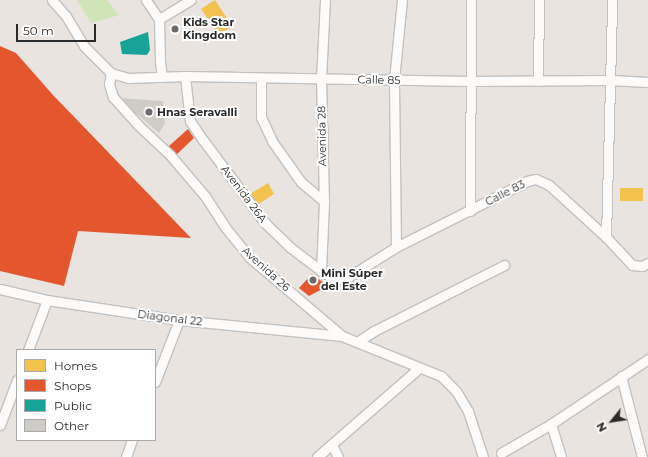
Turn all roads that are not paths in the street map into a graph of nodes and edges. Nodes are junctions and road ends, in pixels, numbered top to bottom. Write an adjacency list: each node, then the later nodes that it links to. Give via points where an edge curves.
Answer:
1 (52, 0): 10 (street, via 66,16 84,46)
2 (146, 0): 9 (street)
3 (191, 0): 9 (street)
4 (325, 0): 14 (street, Avenida 28)
5 (402, 0): 15 (street)
6 (471, 0): 17 (street)
7 (539, 0): 18 (street)
8 (612, 0): 16 (street)
9 (159, 19): 12 (street)
10 (111, 73): 12 (street, Calle 85, via 128,78); 31 (street, Avenida 26, via 109,84 113,97 170,155 205,196 225,227 249,256)
11 (185, 76): 12 (street, Calle 85); 13 (street, Calle 85); 26 (street, Avenida 26A, via 190,121 203,140 264,223)
12 (162, 77)
13 (261, 78): 14 (street, Calle 85); 20 (street, via 261,117 272,141 301,182)
14 (321, 79): 15 (street, Calle 85); 20 (street, Avenida 28)
15 (394, 80): 17 (street, Calle 85); 23 (street)
16 (610, 80): 18 (street, Calle 85); 19 (street, Calle 85); 22 (street)
17 (470, 81): 18 (street, Calle 85); 21 (street)
18 (538, 81)
19 (648, 82)
20 (324, 201): 26 (street, Avenida 28)
21 (470, 211): 22 (street, Calle 83, via 527,181 536,179 548,185); 23 (street, Calle 83)
22 (606, 237): 24 (street, Calle 83, via 632,265 642,266)
23 (396, 247): 27 (street, Calle 83)
24 (648, 263)
25 (504, 265): 32 (street)
26 (321, 271): 27 (street, Avenida 26A, via 333,278)
27 (345, 279)
28 (0, 289): 29 (street, Diagonal 22)
29 (47, 300): 30 (street, Diagonal 22); 33 (street)
30 (179, 320): 31 (street, Diagonal 22); 37 (street)
31 (342, 336): 32 (street, Avenida 26)
32 (357, 342): 35 (street, Avenida 26)
33 (28, 349)
34 (648, 359): 36 (street)
35 (419, 368): 42 (street); 47 (street, Avenida 26, via 441,376 456,391 468,411)
36 (621, 376): 39 (street); 49 (street)
37 (156, 379)
38 (16, 383): 40 (street)
39 (551, 424): 43 (street); 48 (street)
40 (0, 425)
41 (132, 441): 44 (street)
42 (332, 444): 45 (street); 46 (street)
43 (501, 453)
44 (126, 457)
45 (317, 457)
46 (338, 457)
47 (483, 457)
48 (561, 457)
49 (642, 457)

